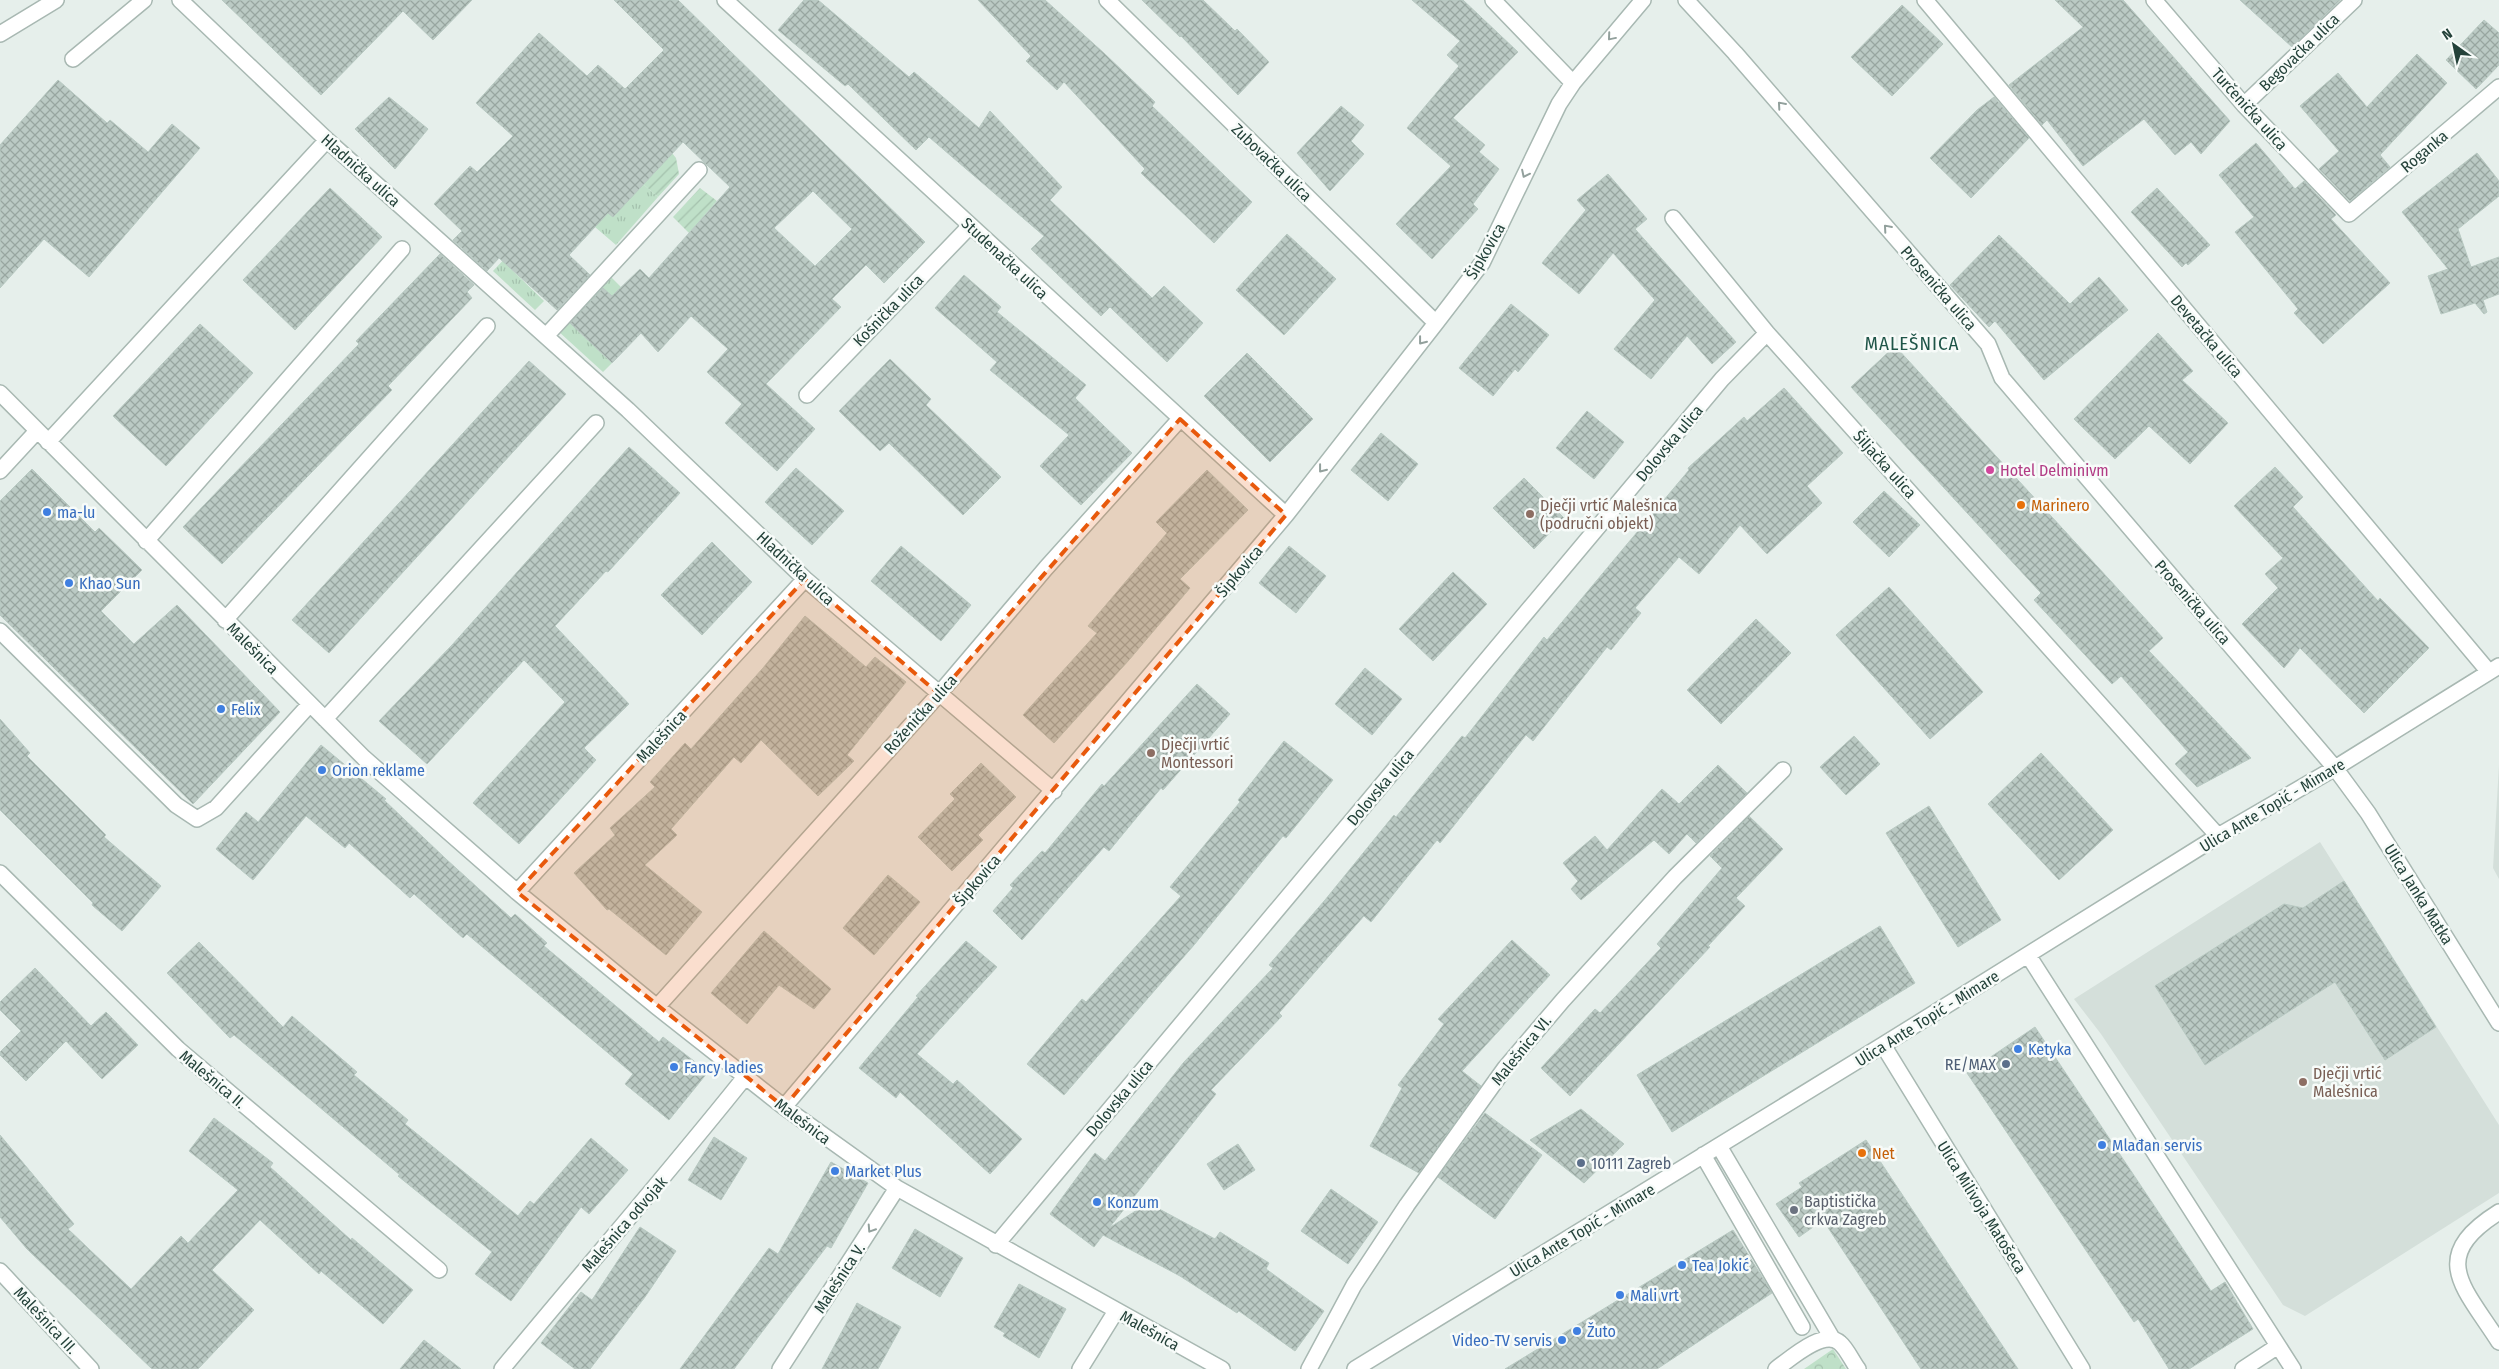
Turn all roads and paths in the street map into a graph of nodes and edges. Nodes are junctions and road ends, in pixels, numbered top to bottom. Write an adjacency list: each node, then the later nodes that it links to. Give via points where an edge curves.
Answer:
1 (56, 0): 12 (street)
2 (144, 0): 13 (street)
3 (180, 0): 17 (street, Hladnička ulica)
4 (724, 0): 21 (street, Studenačka ulica)
5 (1107, 0): 23 (street, Zubovačka ulica)
6 (1493, 0): 14 (street)
7 (1642, 0): 14 (street, Šipkovica, one-way to 14)
8 (1686, 0): 43 (street, Prosenička ulica, one-way to 8, via 2002,378 1988,344 1735,52)
9 (1925, 0): 39 (street, Devetačka ulica)
10 (2154, 0): 16 (street, Turčenička ulica)
11 (2354, 0): 16 (street, Begovačka ulica)
12 (0, 34)
13 (73, 60)
14 (1573, 84): 23 (street, Šipkovica, one-way to 23, via 1559,104 1482,263)
15 (2499, 87): 19 (street, Roganka)
16 (2244, 105): 19 (street, Turčenička ulica)
17 (327, 140): 26 (street, Hladnička ulica); 32 (street)
18 (699, 170): 26 (street)
19 (2349, 214)
20 (1673, 218): 25 (street, Šiljačka ulica)
21 (970, 226): 28 (street, Košnička ulica); 29 (street, Studenačka ulica)
22 (402, 249): 35 (street)
23 (1436, 323): 34 (street, Šipkovica, one-way to 34)
24 (488, 326): 37 (street)
25 (1767, 334): 46 (street, Šiljačka ulica); 59 (street, Dolovska ulica, via 1715,387)
26 (546, 336): 36 (street, Hladnička ulica)
27 (0, 394): 31 (street, Malešnica)
28 (807, 395)
29 (1180, 419): 34 (street, Studenačka ulica); 40 (street, Roženička ulica, via 1046,568)
30 (596, 423): 42 (street)
31 (37, 431): 32 (street, Malešnica); 33 (street)
32 (48, 442): 35 (street, Malešnica)
33 (0, 471)
34 (1286, 515): 45 (street, Šipkovica)
35 (146, 541): 37 (street, Malešnica)
36 (805, 579): 40 (street, Hladnička ulica); 48 (street, Malešnica)
37 (225, 620): 41 (street, Malešnica)
38 (0, 631): 41 (street, via 176,804 197,819 216,808)
39 (2494, 669): 43 (street, Ulica Ante Topić - Mimare)
40 (939, 694): 45 (street, Hladnička ulica); 50 (street, Roženička ulica)
41 (310, 704): 42 (street, Malešnica)
42 (324, 719): 48 (street, Malešnica)
43 (2335, 768): 46 (street, Ulica Ante Topić - Mimare); 51 (street, Ulica Janka Matka, via 2368,813)
44 (1783, 770): 72 (street, Malešnica VI., via 1675,877 1505,1068 1407,1204 1354,1285)
45 (1054, 790): 54 (street, Šipkovica)
46 (2218, 836): 49 (street, Ulica Ante Topić - Mimare)
47 (0, 873): 60 (street, Malešnica II., via 178,1049)
48 (517, 892): 50 (street, Malešnica)
49 (2028, 955): 52 (street, Ulica Ante Topić - Mimare); 66 (street)
50 (657, 1007): 53 (street, Malešnica)
51 (2499, 1023)
52 (1883, 1045): 55 (street, Ulica Ante Topić - Mimare); 76 (street, Ulica Milivoja Matošeca)
53 (745, 1077): 54 (street, Malešnica); 68 (street, Malešnica odvojak, via 667,1175 631,1213)
54 (784, 1108): 57 (street, Malešnica)
55 (1719, 1146): 56 (street, Ulica Ante Topić - Mimare); 64 (street)
56 (1703, 1155): 63 (street); 73 (street, Ulica Ante Topić - Mimare)
57 (897, 1188): 59 (street, Malešnica); 69 (street, Malešnica V., one-way to 69)
58 (2499, 1212): 65 (street, via 2466,1237 2456,1265 2460,1282)
59 (996, 1245): 62 (street, Malešnica)
60 (439, 1270)
61 (0, 1271): 67 (street, Malešnica III.)
62 (1116, 1311): 70 (street); 71 (street, Malešnica)
63 (1802, 1327)
64 (1832, 1338): 74 (street, via 1821,1339); 75 (street, via 1841,1343)
65 (2499, 1342)
66 (2278, 1346): 77 (street); 78 (street)
67 (92, 1369)
68 (502, 1369)
69 (780, 1369)
70 (1080, 1369)
71 (1222, 1369)
72 (1309, 1369)
73 (1355, 1369)
74 (1776, 1369)
75 (1858, 1369)
76 (2082, 1369)
77 (2243, 1369)
78 (2293, 1369)

